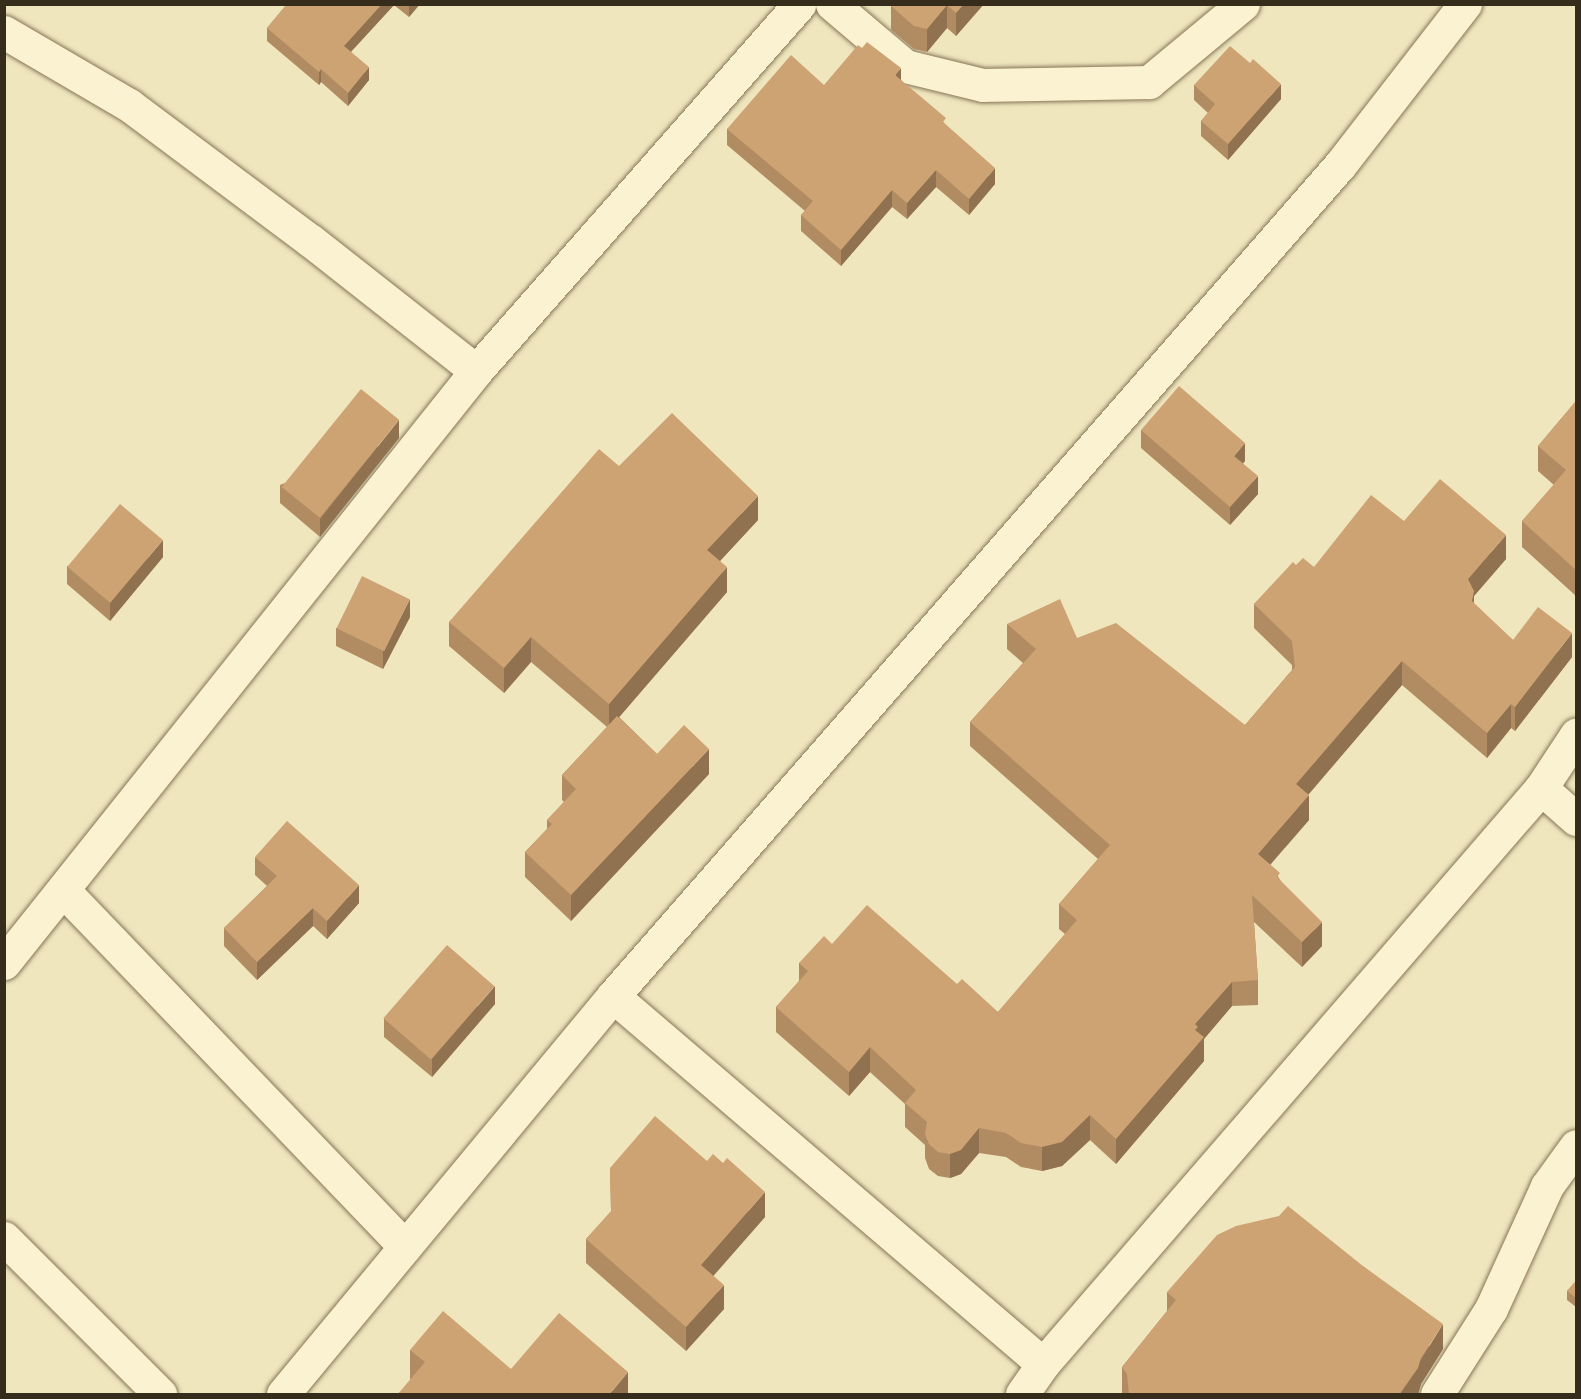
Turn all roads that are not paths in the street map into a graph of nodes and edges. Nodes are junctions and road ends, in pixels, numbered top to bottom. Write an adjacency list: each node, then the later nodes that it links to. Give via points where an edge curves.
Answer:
1 (799, 4): 6 (street)
2 (832, 4): 3 (street, via 905,66 983,85 1149,82)
3 (1243, 4)
4 (1465, 4): 12 (street, via 1340,165)
5 (4, 32): 6 (street, via 129,105)
6 (476, 371): 10 (street)
7 (1576, 735): 8 (street)
8 (1541, 788): 9 (street); 16 (street)
9 (1576, 819)
10 (63, 890): 11 (street); 15 (street)
11 (4, 963)
12 (613, 996): 15 (street); 16 (street)
13 (1576, 1146): 20 (street, via 1547,1186 1491,1309)
14 (4, 1238): 17 (street)
15 (405, 1247): 18 (street)
16 (1043, 1364): 19 (street)
17 (160, 1395)
18 (283, 1395)
19 (1022, 1395)
20 (1437, 1395)

